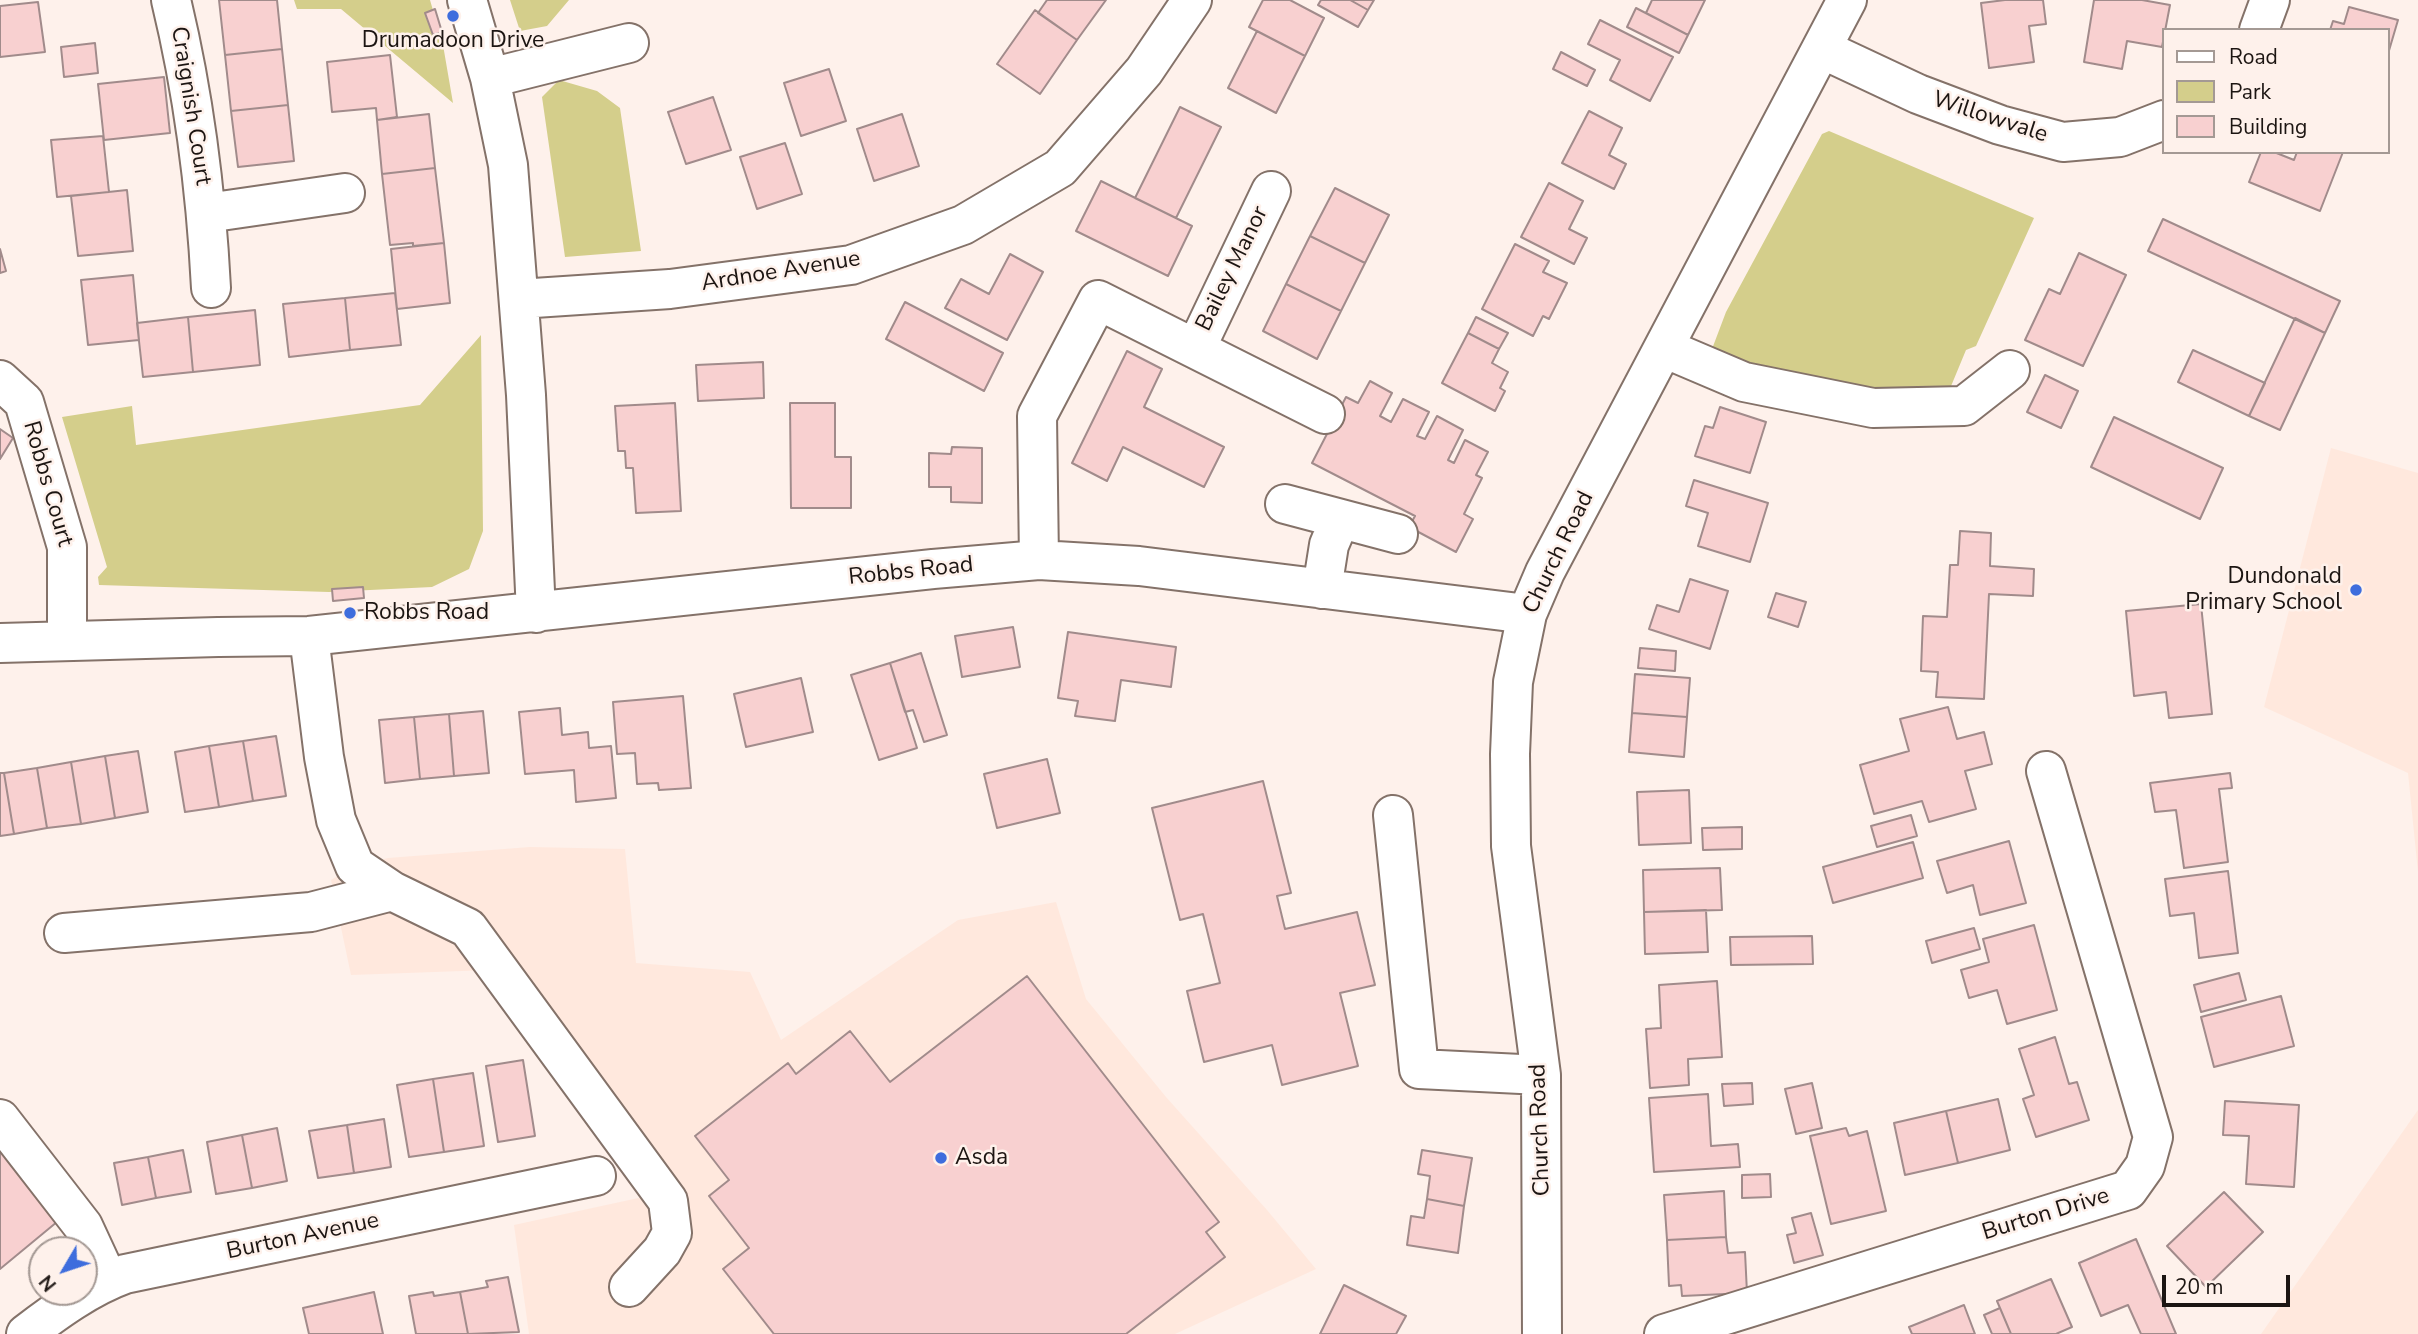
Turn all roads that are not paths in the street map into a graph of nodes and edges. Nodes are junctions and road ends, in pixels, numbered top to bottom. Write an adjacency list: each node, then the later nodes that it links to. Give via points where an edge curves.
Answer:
1 (171, 0): 13 (street, Craignish Court, via 185,58)
2 (467, 0): 9 (street)
3 (1192, 0): 15 (street, Ardnoe Avenue, via 1144,71 1060,168 963,225 851,265 670,289)
4 (1846, 0): 8 (street, Church Road)
5 (2270, 0): 6 (street)
6 (2260, 28)
7 (629, 43): 9 (street)
8 (1822, 49): 10 (street, Willowvale, via 1919,94 2000,125 2063,142 2120,137); 17 (street, Church Road)
9 (490, 78): 15 (street, via 508,165)
10 (2162, 121)
11 (1271, 191): 16 (street, Bailey Manor)
12 (345, 193): 13 (street, Craignish Court)
13 (207, 213): 14 (street, Craignish Court)
14 (211, 288)
15 (519, 299): 26 (street)
16 (1196, 348): 20 (street, Bailey Manor); 24 (street, Bailey Manor, via 1098,300 1037,416)
17 (1664, 348): 18 (street, via 1744,382 1873,408 1965,406); 27 (street, Church Road)
18 (2010, 370)
19 (0, 380): 29 (street, Robbs Court, via 24,401 67,547)
20 (1325, 414)
21 (1285, 504): 22 (street)
22 (1340, 519): 23 (street); 25 (street, via 1329,545)
23 (1398, 534)
24 (1038, 560): 25 (street, Robbs Road, via 1139,566); 26 (street, Robbs Road)
25 (1322, 589): 27 (street, Robbs Road)
26 (536, 613): 28 (street, Robbs Road)
27 (1527, 614): 35 (street, Church Road, via 1513,682 1511,846)
28 (309, 636): 29 (street, Robbs Road); 33 (street, via 336,820 355,866)
29 (67, 641): 30 (street, Robbs Road)
30 (0, 643)
31 (2046, 771): 42 (street, Burton Drive, via 2153,1137 2145,1166 2128,1189)
32 (1392, 816): 35 (street, via 1419,1069)
33 (392, 891): 34 (street, via 311,912); 39 (street, via 468,928 668,1202 672,1233)
34 (64, 933)
35 (1541, 1075): 41 (street, Church Road)
36 (0, 1119): 38 (street, via 83,1226)
37 (596, 1176): 38 (street, Burton Avenue)
38 (108, 1280): 40 (street, Burton Avenue)
39 (629, 1287)
40 (26, 1334)
41 (1542, 1334)
42 (1664, 1334)

